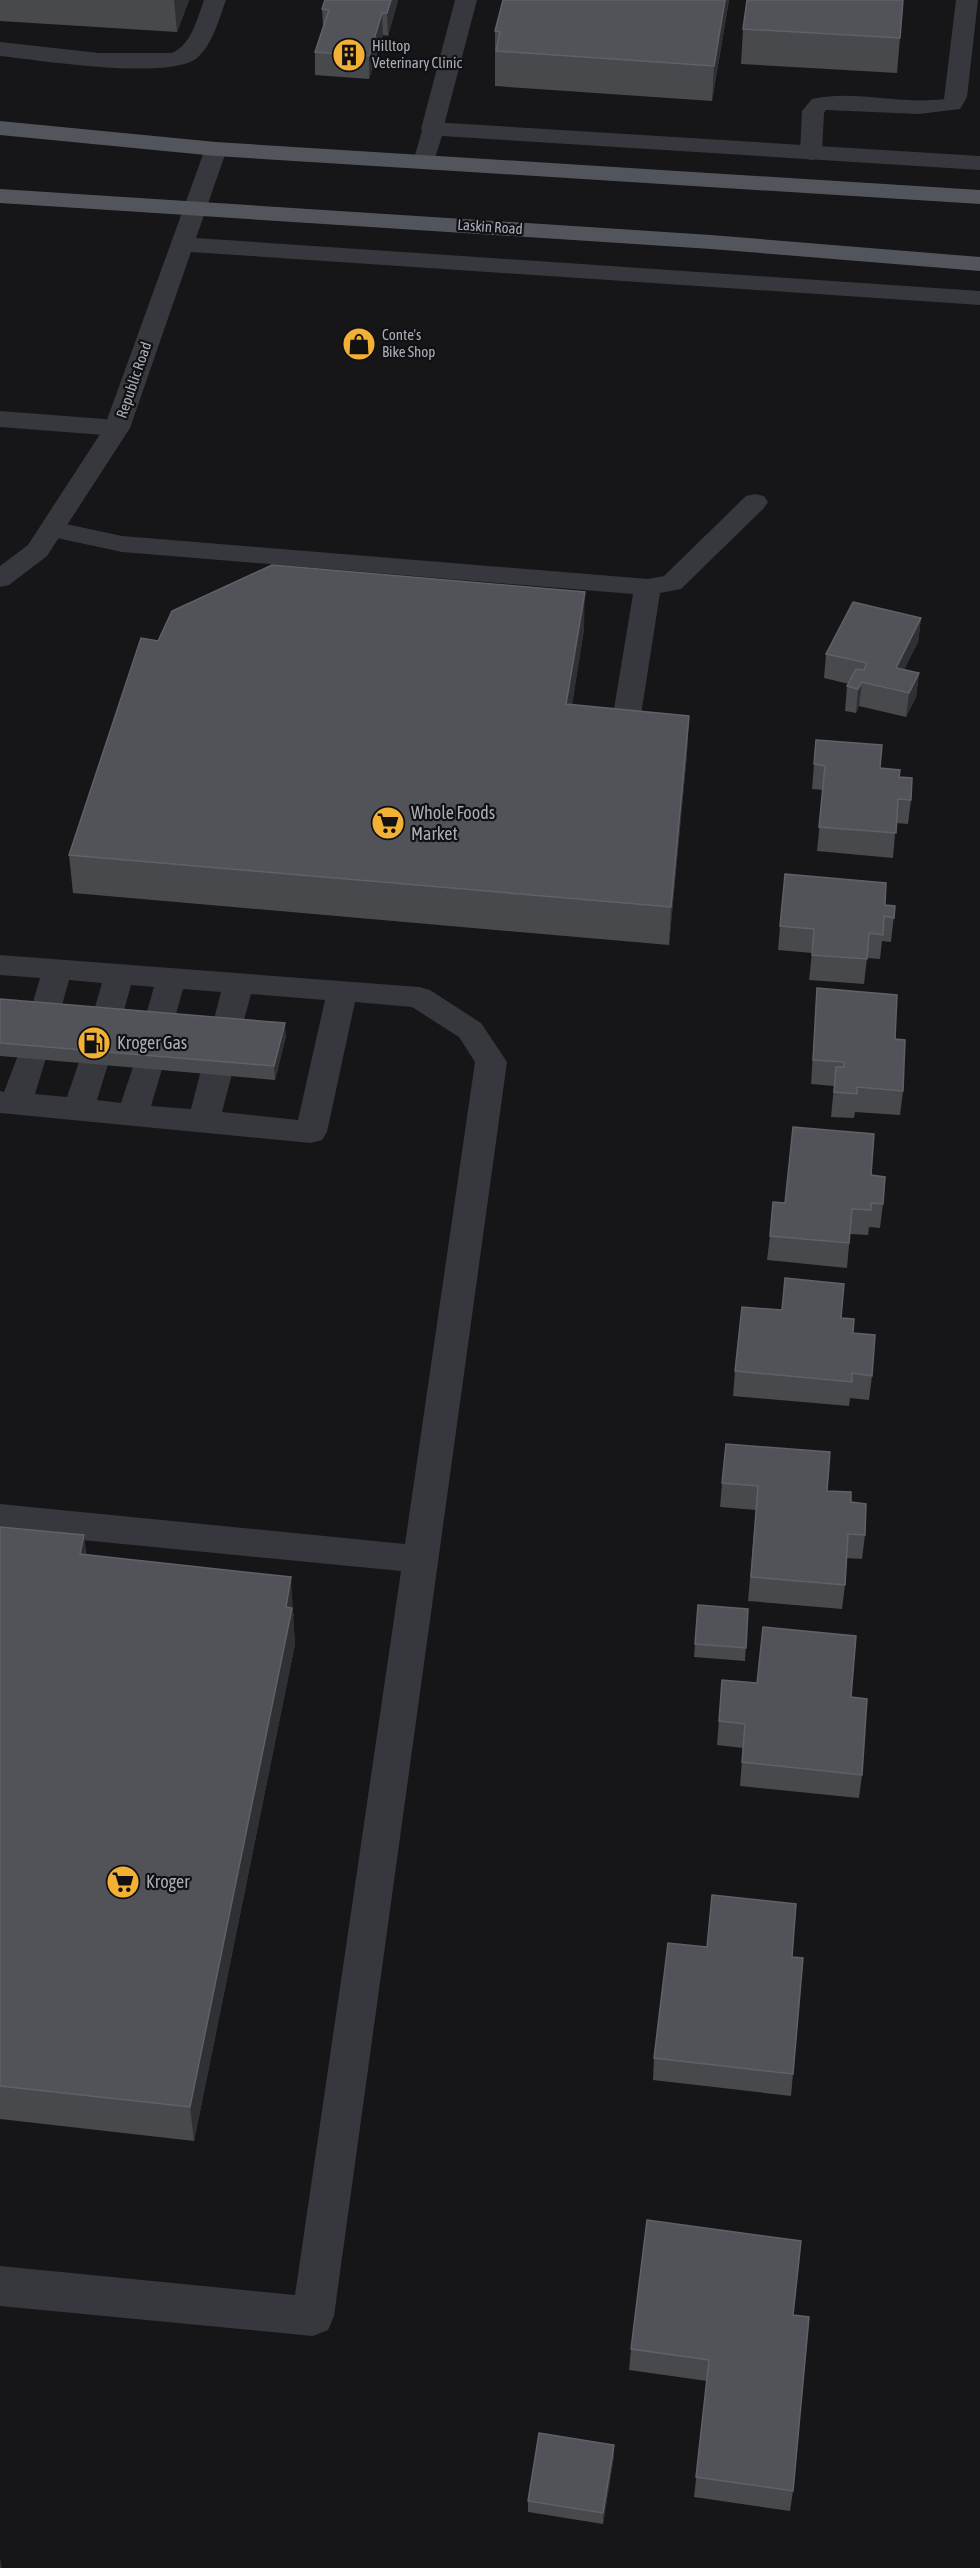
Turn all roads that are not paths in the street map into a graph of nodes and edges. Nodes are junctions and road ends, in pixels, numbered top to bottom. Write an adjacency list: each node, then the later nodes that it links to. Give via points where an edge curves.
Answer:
1 (215, 0): 4 (street, via 188,55 175,61 148,63)
2 (466, 0): 6 (street)
3 (967, 0): 8 (street, via 952,104 931,109 820,104 813,111)
4 (0, 50)
5 (0, 128): 7 (main road)
6 (432, 129): 8 (street); 9 (street)
7 (216, 149): 9 (main road); 13 (street, Republic Road)
8 (811, 153): 10 (street)
9 (424, 162): 12 (main road)
10 (980, 164)
11 (0, 196): 13 (main road, Laskin Road)
12 (980, 197)
13 (193, 207): 14 (street, Republic Road); 15 (main road, Laskin Road)
14 (181, 244): 16 (street); 18 (street, Republic Road)
15 (980, 264)
16 (980, 298)
17 (0, 419): 18 (street)
18 (117, 428): 20 (street, Republic Road)
19 (755, 502): 22 (street, via 672,583)
20 (52, 529): 21 (street, Republic Road, via 38,550); 22 (street, via 122,544)
21 (0, 579)
22 (648, 588): 23 (street)
23 (627, 715)
24 (0, 965): 25 (street)
25 (57, 970): 26 (street); 30 (street)
26 (119, 975): 27 (street); 31 (street)
27 (171, 979): 28 (street); 32 (street)
28 (238, 984): 29 (street); 33 (street)
29 (342, 991): 41 (street, via 311,1132); 43 (street, via 419,997 470,1030 491,1062)
30 (44, 1016)
31 (106, 1021)
32 (158, 1025)
33 (226, 1031)
34 (31, 1058): 38 (street)
35 (92, 1064): 39 (street)
36 (146, 1069): 40 (street)
37 (216, 1074): 41 (street)
38 (8, 1103): 39 (street)
39 (79, 1109): 40 (street)
40 (133, 1114): 41 (street)
41 (204, 1122)
42 (0, 1518): 43 (street)
43 (420, 1559): 44 (street, via 313,2316)
44 (0, 2286)

